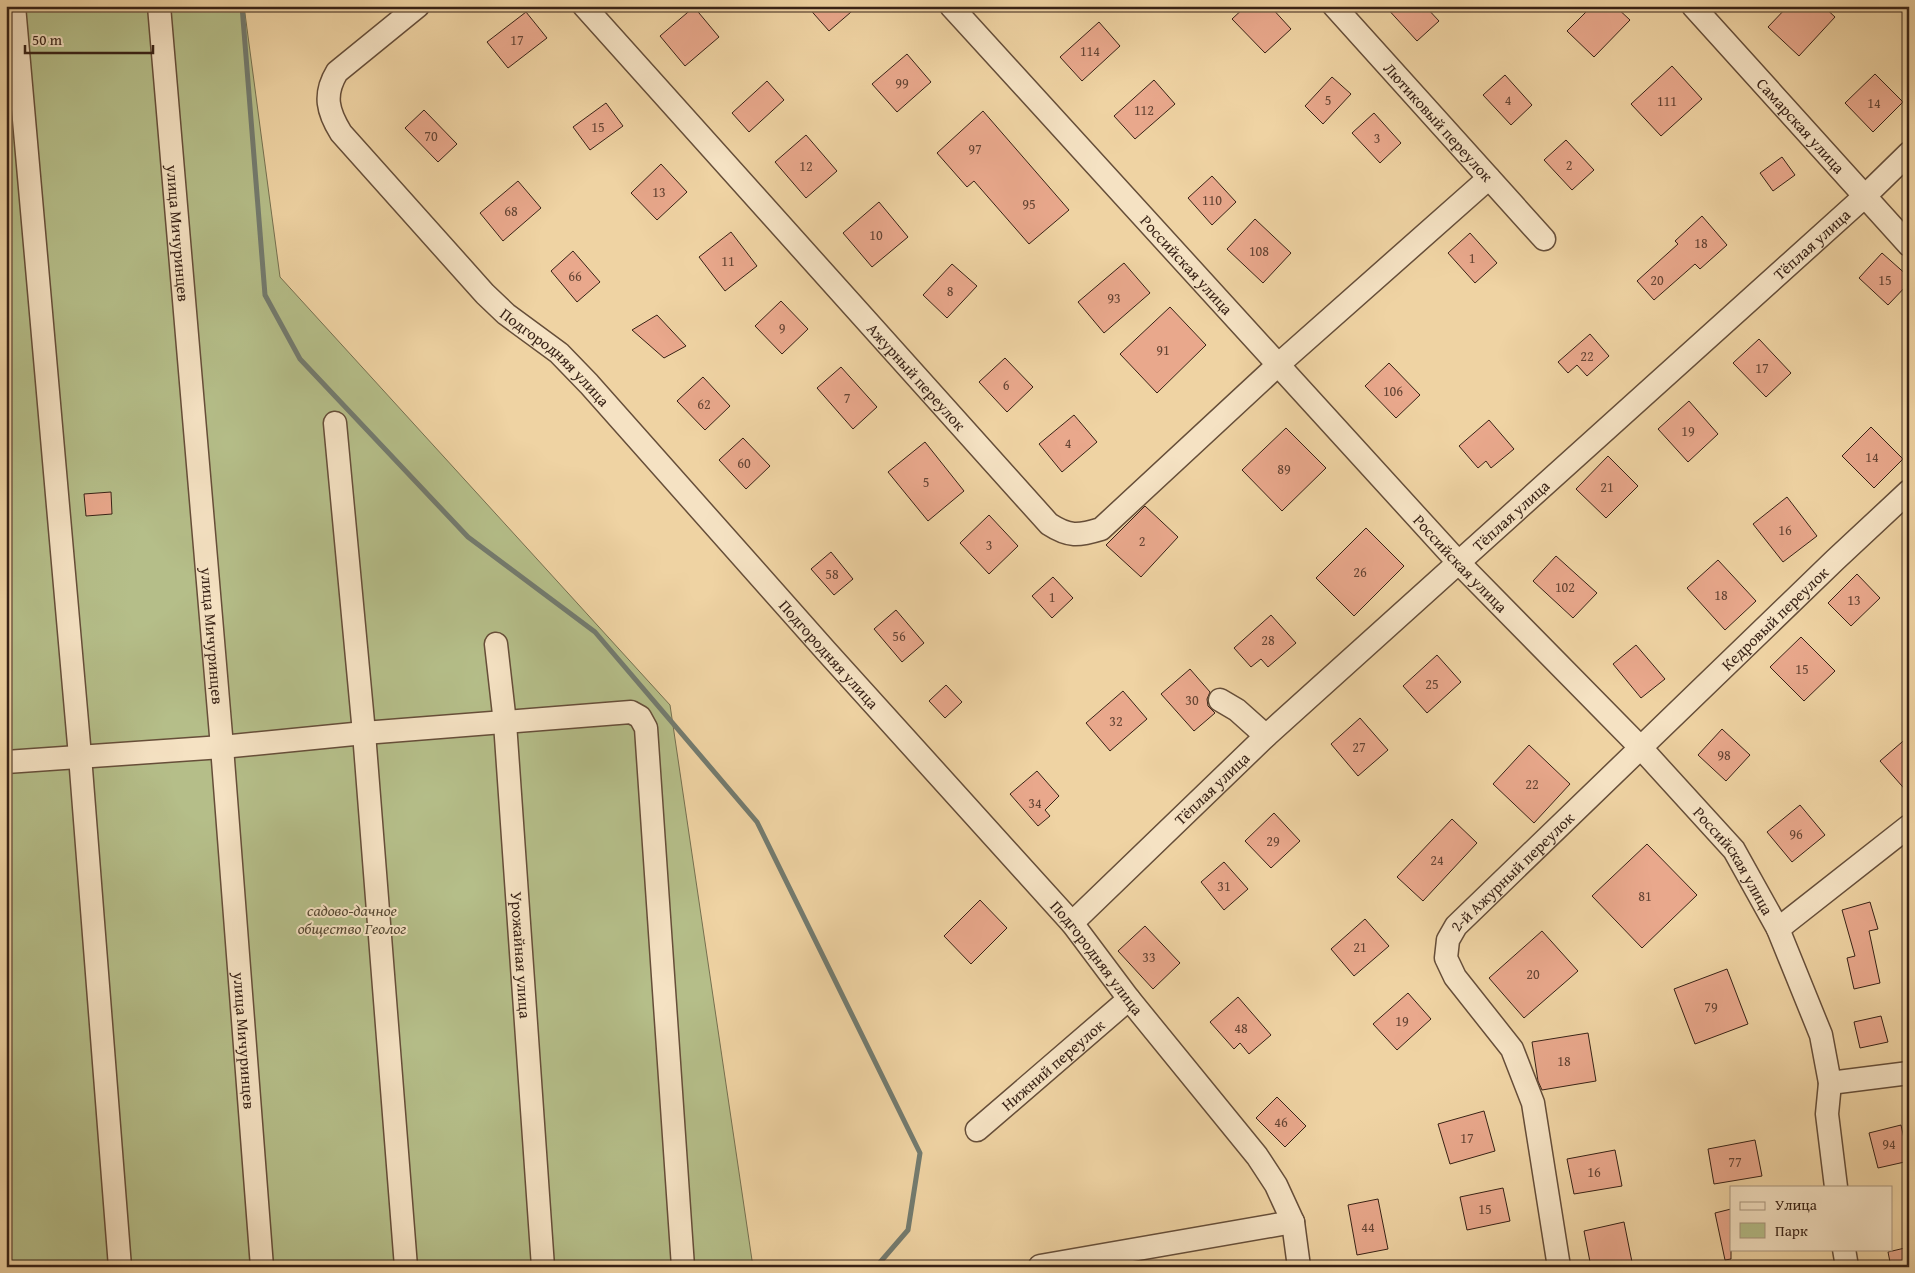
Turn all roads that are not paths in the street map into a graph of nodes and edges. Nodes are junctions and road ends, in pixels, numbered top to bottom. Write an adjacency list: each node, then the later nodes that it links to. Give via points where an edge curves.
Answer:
1 (14, 6): 24 (street)
2 (159, 6): 22 (street, улица Мичуринцев)
3 (418, 6): 27 (street, Подгородняя улица, via 332,79 328,102 331,117 342,134 485,294 506,314 559,353 589,384)
4 (584, 6): 13 (street, Ажурный переулок, via 1048,524 1061,532 1074,535 1101,529)
5 (951, 6): 13 (street, Российская улица)
6 (1334, 6): 9 (street, Лютиковый переулок)
7 (1693, 6): 10 (street, Самарская улица)
8 (1909, 153): 10 (street, Тёплая улица)
9 (1489, 178): 11 (street, Лютиковый переулок); 13 (street, Ажурный переулок)
10 (1865, 196): 12 (street, Самарская улица); 16 (street, Тёплая улица)
11 (1544, 239)
12 (1909, 245)
13 (1279, 364): 16 (street, Российская улица)
14 (335, 423): 20 (street)
15 (1909, 491): 23 (street, Кедровый переулок)
16 (1458, 562): 21 (street, Тёплая улица); 23 (street, Российская улица)
17 (496, 644): 19 (street, Урожайная улица)
18 (1220, 700): 21 (street, via 1237,710)
19 (505, 722): 20 (street); 39 (street, Урожайная улица); 40 (street, via 631,712 640,717 646,728)
20 (364, 733): 22 (street); 38 (street)
21 (1266, 736): 27 (street, Тёплая улица)
22 (222, 747): 24 (street); 37 (street, улица Мичуринцев)
23 (1641, 748): 28 (street, Российская улица, via 1734,850); 43 (street, 2-й Ажурный переулок, via 1456,926 1448,940 1446,958 1455,976 1512,1049 1533,1103)
24 (80, 756): 25 (street); 36 (street)
25 (6, 762)
26 (1909, 826): 28 (street)
27 (1072, 923): 29 (street, Подгородняя улица)
28 (1778, 929): 31 (street, Российская улица, via 1821,1034)
29 (1128, 999): 32 (street, Нижний переулок); 34 (street, Подгородняя улица, via 1257,1156 1276,1185)
30 (1909, 1073): 31 (street)
31 (1830, 1083): 33 (street, Российская улица, via 1827,1114)
32 (977, 1130)
33 (1836, 1186)
34 (1293, 1222): 41 (street); 42 (street, Подгородняя улица)
35 (1844, 1250): 44 (street)
36 (120, 1267)
37 (262, 1267)
38 (406, 1267)
39 (544, 1267)
40 (683, 1267)
41 (1041, 1267)
42 (1299, 1267)
43 (1559, 1267)
44 (1847, 1267)

